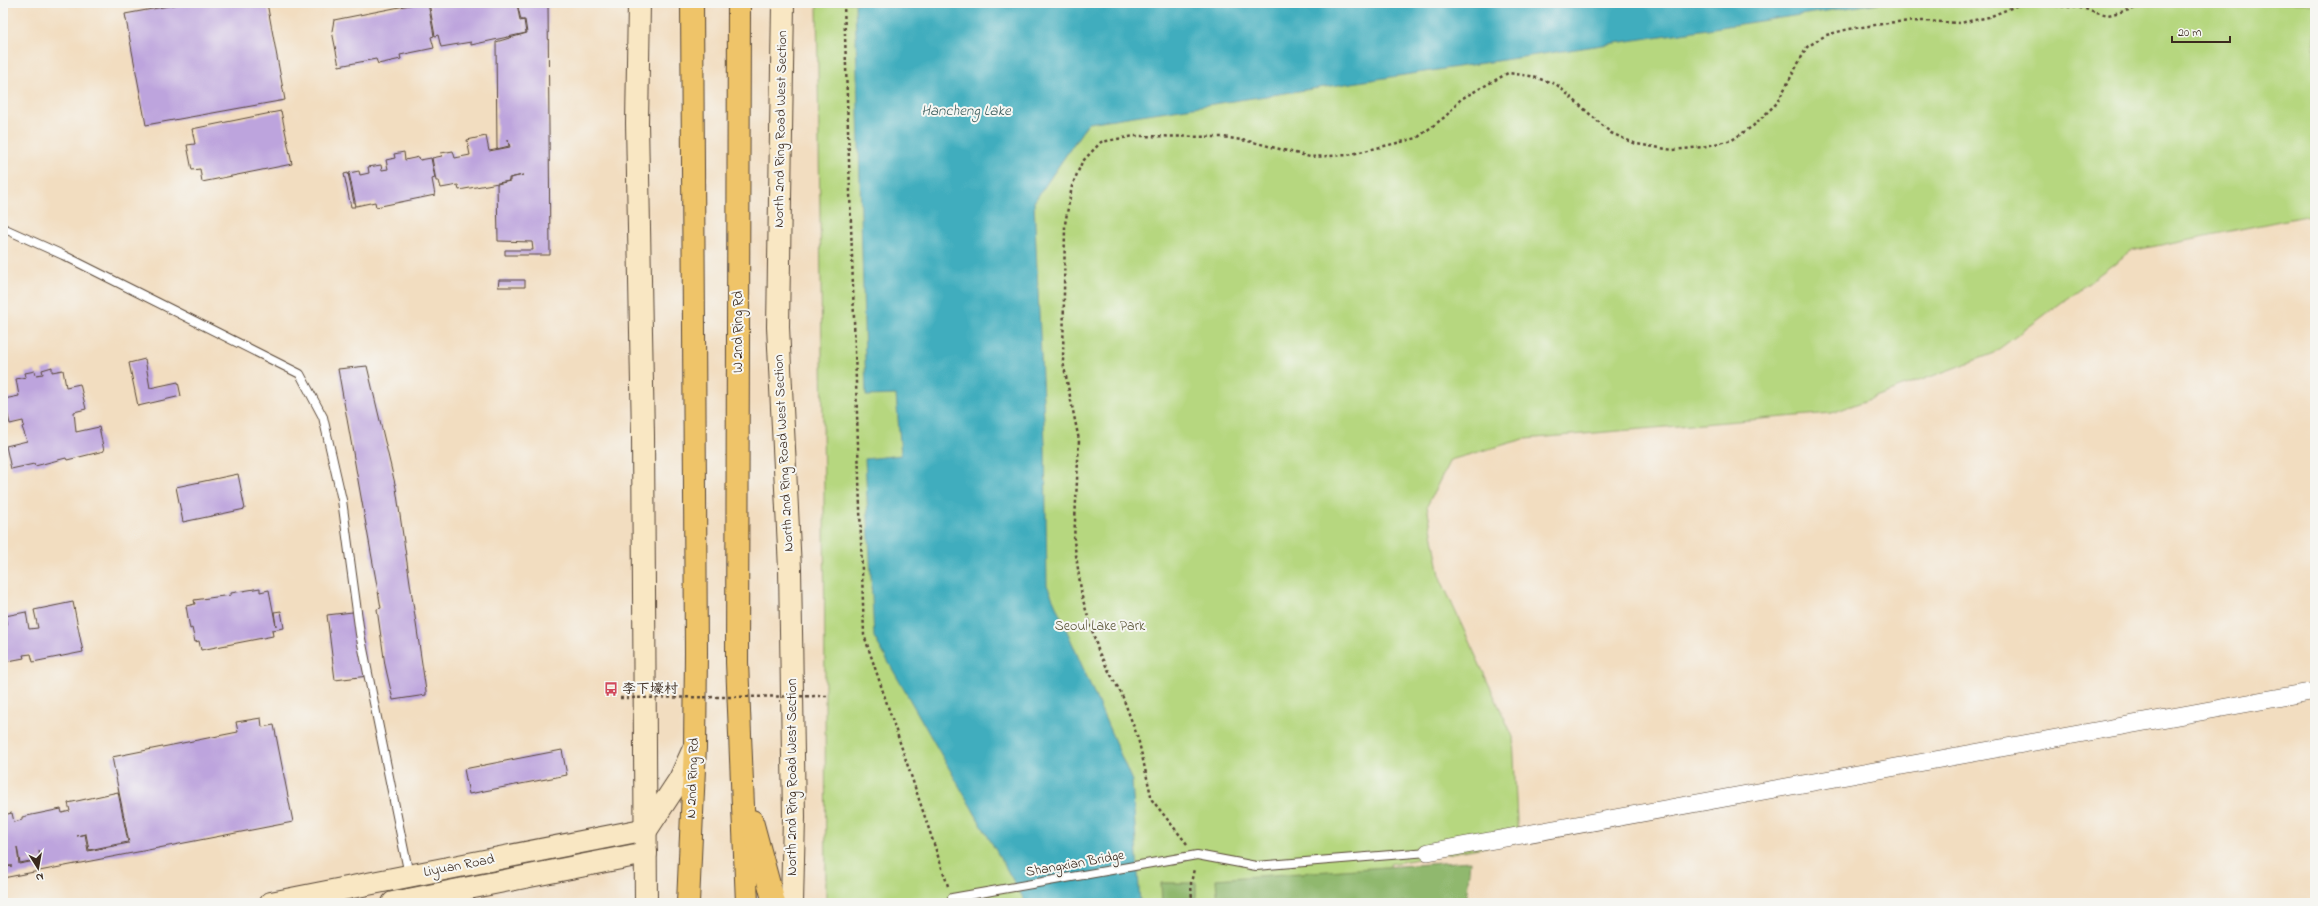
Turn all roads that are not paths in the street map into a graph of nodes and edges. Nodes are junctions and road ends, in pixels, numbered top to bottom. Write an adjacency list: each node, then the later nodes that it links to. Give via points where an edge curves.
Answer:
1 (639, 3): 9 (main road, via 637,123)
2 (692, 3): 7 (highway, N 2nd Ring Rd)
3 (739, 3): 8 (highway, W 2nd Ring Rd, via 737,662)
4 (783, 3): 20 (main road, North 2nd Ring Road West Section, via 778,327 790,577 794,817)
5 (3, 228): 12 (lane, via 63,255 300,374 323,418 342,500 360,634)
6 (2315, 691): 10 (street)
7 (695, 746): 9 (main road, via 680,779); 17 (highway, N 2nd Ring Rd)
8 (741, 787): 18 (highway); 19 (highway)
9 (647, 829): 11 (main road); 12 (main road, Liyuan Road)
10 (1428, 852): 13 (lane, Shangxian Bridge, via 1256,866 1197,855)
11 (646, 854): 15 (main road, Liyuan Road); 16 (main road)
12 (410, 876): 14 (main road, Liyuan Road)
13 (952, 898)
14 (270, 903)
15 (393, 903)
16 (646, 903)
17 (688, 903)
18 (747, 903)
19 (774, 903)
20 (792, 903)

